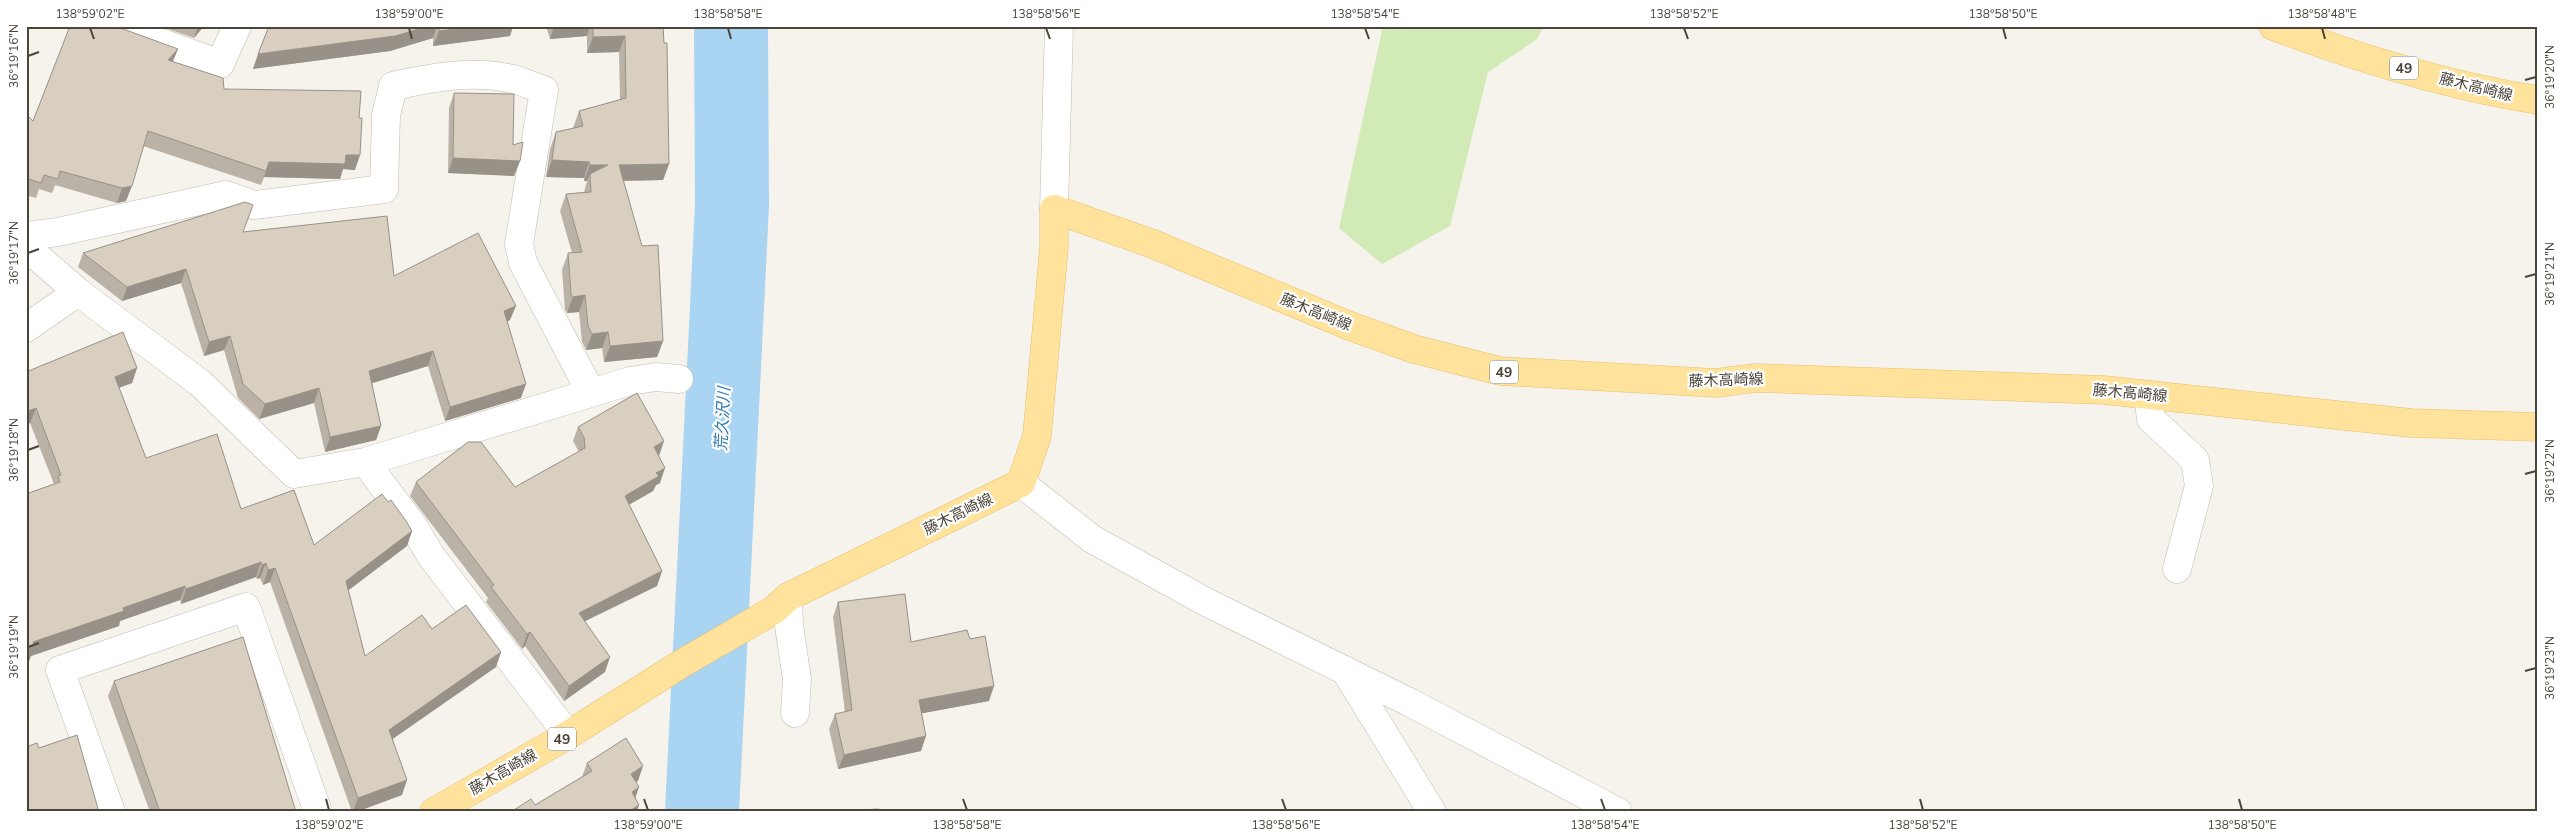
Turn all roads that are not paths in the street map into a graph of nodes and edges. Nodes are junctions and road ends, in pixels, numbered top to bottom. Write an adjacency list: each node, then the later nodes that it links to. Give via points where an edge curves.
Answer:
1 (114, 26): 2 (street, via 220,64)
2 (237, 26)
3 (1059, 26): 6 (street)
4 (2273, 26): 5 (main road, 藤木高崎線 / 49, via 2409,70 2501,94)
5 (2538, 100)
6 (1054, 208): 13 (main road, 藤木高崎線 / 49, via 1153,244 1350,326 1414,349 1500,371 1716,383 1764,379 2013,386); 16 (main road, via 1054,247 1037,436)
7 (26, 236): 12 (street, via 58,232 226,195 254,205 384,189 386,115 393,86 467,75 508,78 544,90 519,244 523,263)
8 (26, 247): 9 (street)
9 (78, 292): 10 (street); 15 (street, via 200,383 294,474)
10 (26, 328)
11 (679, 378): 12 (street, via 630,382)
12 (590, 393): 15 (street)
13 (2148, 395): 14 (main road, 藤木高崎線 / 49, via 2410,424); 17 (street, via 2151,419 2195,460 2199,486)
14 (2538, 427)
15 (364, 462): 21 (street, via 414,527 431,556)
16 (1021, 483): 18 (main road, 藤木高崎線 / 49); 19 (street, via 1092,540 1206,602)
17 (2177, 569)
18 (781, 604): 20 (street, via 789,626 798,679); 21 (main road, 藤木高崎線 / 49)
19 (1345, 670): 25 (street); 26 (street)
20 (795, 713)
21 (568, 735): 24 (main road, 藤木高崎線 / 49)
22 (111, 812): 23 (street, via 60,670 246,607)
23 (318, 812)
24 (434, 812)
25 (1432, 812)
26 (1618, 812)

